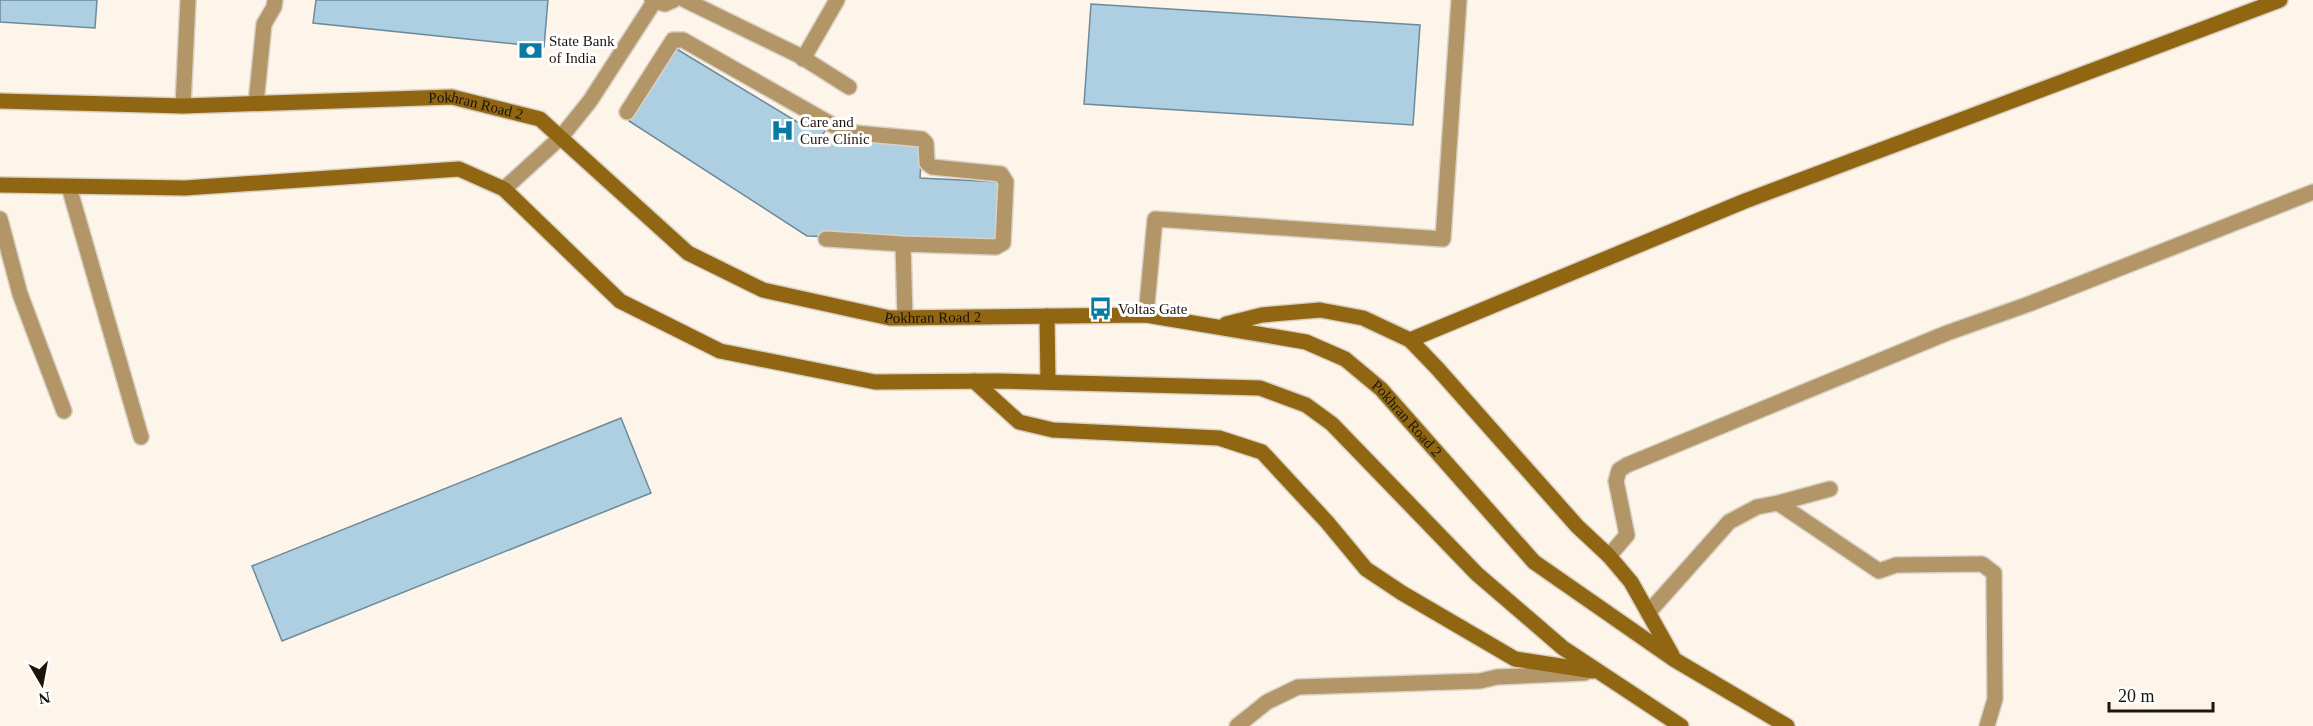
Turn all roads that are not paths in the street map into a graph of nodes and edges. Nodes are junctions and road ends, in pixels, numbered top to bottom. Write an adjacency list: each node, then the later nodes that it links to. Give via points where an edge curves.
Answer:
1 (188, 0): 13 (street)
2 (275, 0): 12 (street, via 264,24)
3 (674, 0): 8 (street, via 665,4)
4 (685, 0): 9 (street)
5 (837, 0): 9 (street)
6 (1459, 0): 23 (street, via 1443,239 1155,219)
7 (2280, 0): 27 (main road, via 1745,201)
8 (653, 1): 15 (street, via 590,101)
9 (803, 59): 10 (street)
10 (849, 87)
11 (0, 101): 13 (main road, Pokhran Road 2)
12 (256, 103): 13 (main road, Pokhran Road 2); 15 (main road, Pokhran Road 2, via 452,97 540,119)
13 (183, 106)
14 (627, 112): 22 (street, via 673,40 683,40 845,132 922,139 926,143 927,163 932,167 1001,174 1006,182 1003,243 996,247)
15 (561, 138): 18 (street); 25 (main road, Pokhran Road 2, via 688,253 763,290)
16 (0, 185): 17 (main road)
17 (69, 187): 18 (main road, via 184,188 459,169); 31 (street)
18 (504, 189): 28 (main road, via 620,301 720,351 875,382)
19 (2313, 192): 34 (street, via 1947,333 1627,465 1619,470 1616,481 1627,535)
20 (0, 219): 30 (street, via 20,294)
21 (826, 239): 22 (street)
22 (903, 244): 25 (street)
23 (1146, 315): 24 (main road, Pokhran Road 2); 26 (main road, Pokhran Road 2)
24 (1047, 316): 25 (main road, Pokhran Road 2); 29 (main road)
25 (904, 318)
26 (1219, 326): 27 (main road, via 1262,315 1320,310 1363,318); 36 (main road, Pokhran Road 2, via 1306,342 1345,359 1381,388 1534,562)
27 (1410, 340): 34 (main road, via 1577,526)
28 (974, 381): 29 (main road); 37 (main road, via 1019,422 1053,430 1219,438 1262,452 1366,569 1402,593 1515,659)
29 (1048, 382): 37 (main road, via 1260,388 1306,405 1332,424 1477,574 1563,648)
30 (64, 411)
31 (141, 436)
32 (1830, 489): 33 (street)
33 (1778, 503): 35 (street, via 1756,507 1729,522); 41 (street, via 1879,571 1896,565 1982,564 1994,573 1995,699)
34 (1609, 556): 35 (main road, via 1631,582)
35 (1648, 613): 36 (main road)
36 (1675, 660): 40 (main road, Pokhran Road 2)
37 (1601, 673): 38 (street, via 1298,687 1267,702); 39 (main road)
38 (1238, 726)
39 (1681, 726)
40 (1787, 726)
41 (1987, 726)

